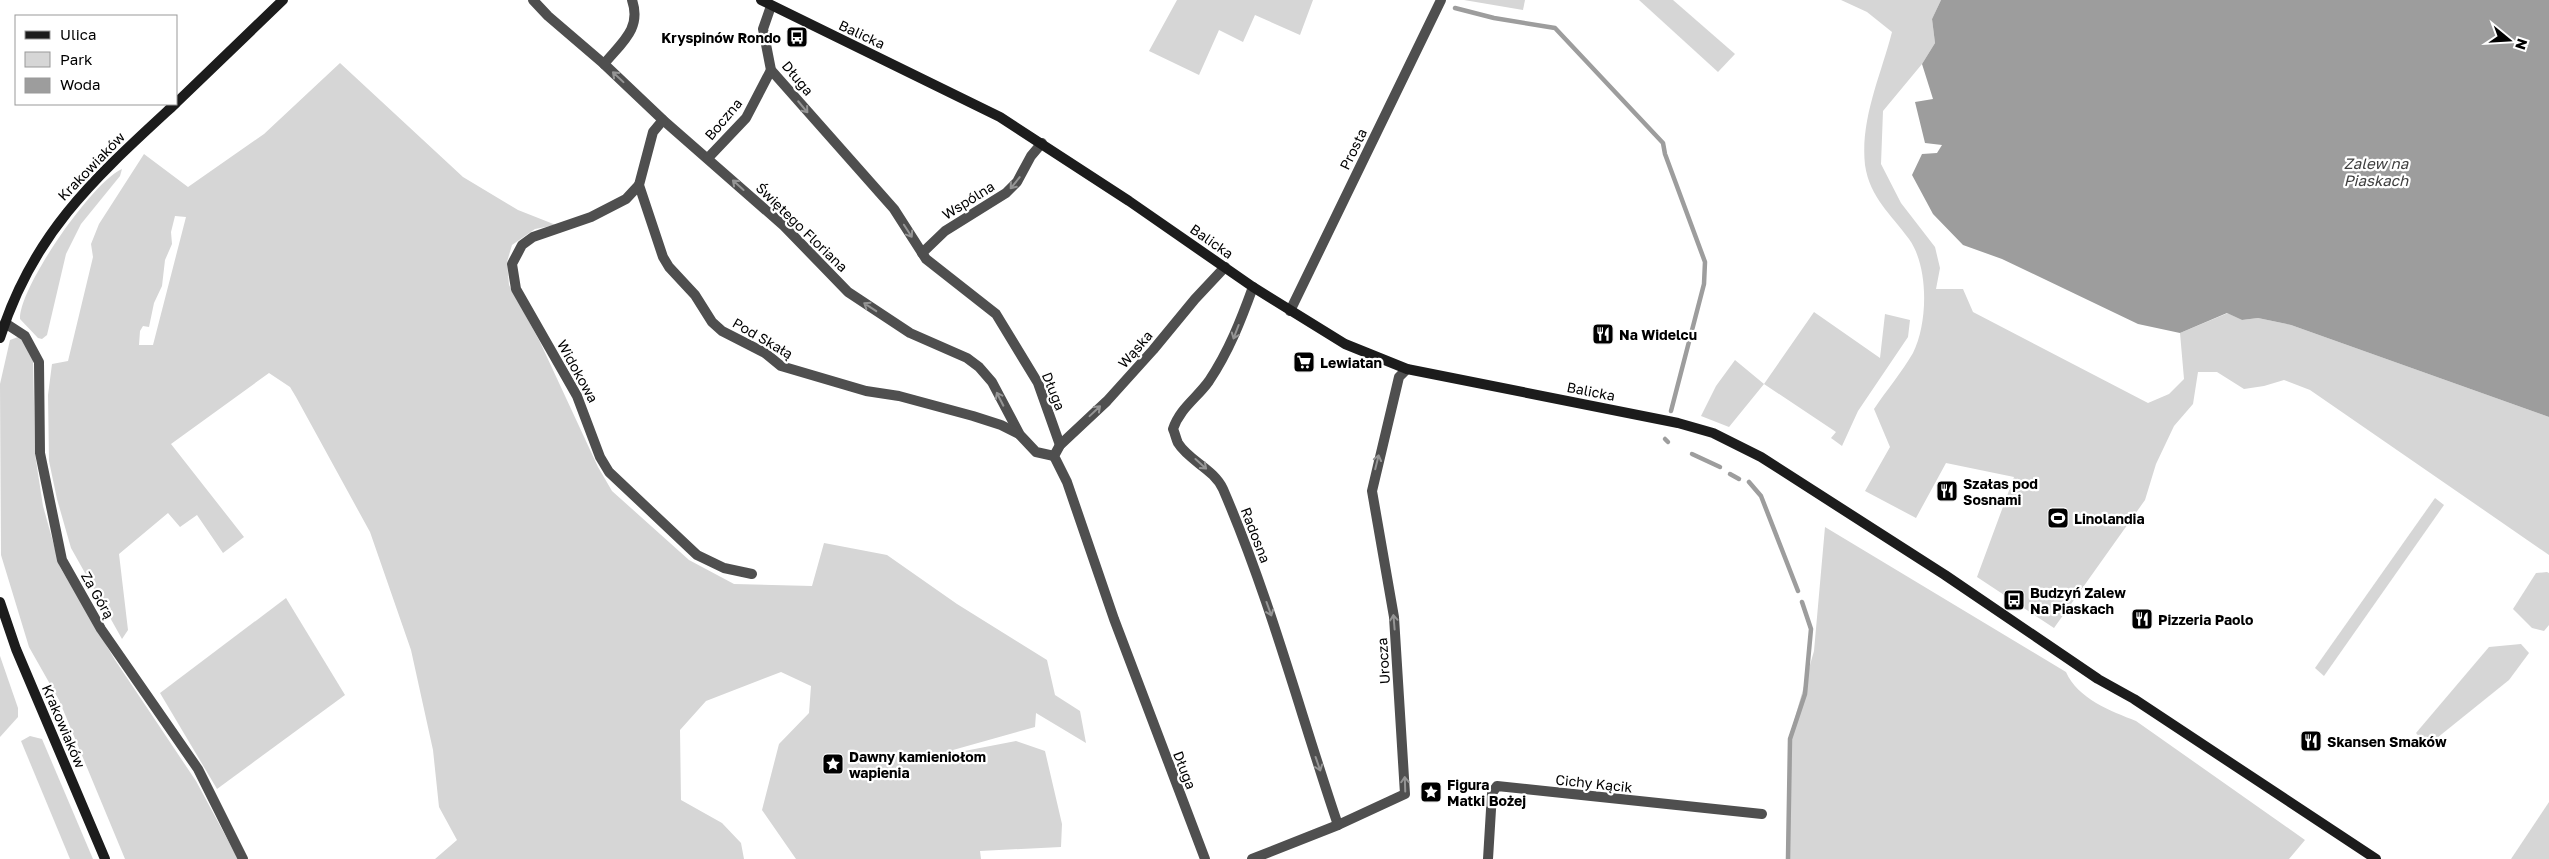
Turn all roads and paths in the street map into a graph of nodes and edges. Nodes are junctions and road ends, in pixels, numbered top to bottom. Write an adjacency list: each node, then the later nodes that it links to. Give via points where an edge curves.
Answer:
1 (283, 0): 9 (main road, Krakowiaków)
2 (533, 0): 7 (street, Świętego Floriana)
3 (632, 0): 7 (street, via 635,24)
4 (761, 0): 6 (main road, Balicka)
5 (1441, 0): 18 (street, Prosta)
6 (771, 6): 8 (street, Długa, via 763,29); 12 (main road, Balicka, via 958,94)
7 (604, 64): 11 (street, Świętego Floriana, one-way to 7)
8 (771, 70): 13 (street, Boczna, via 746,118); 15 (street, Długa, one-way to 15, via 894,209)
9 (178, 101)
10 (174, 105): 19 (main road, Krakowiaków, via 88,186 56,224 18,290)
11 (663, 120): 13 (street, Świętego Floriana); 14 (street, via 653,132)
12 (1042, 143): 15 (street, Wspólna, one-way to 15, via 1006,193 945,231); 16 (main road, Balicka)
13 (708, 158): 22 (street, Świętego Floriana, one-way to 13, via 992,382 979,367 961,355 910,333 848,292 784,226)
14 (639, 185): 22 (street, Pod Skałą, via 663,257 722,331 765,353 781,366 866,391 899,396 973,416); 25 (street, Widokowa, via 626,199 602,212 522,244 512,264 516,289 578,396 600,457 610,472 697,555 724,568)
15 (922, 253): 23 (street, Długa, via 952,282 996,314 1004,325 1038,382)
16 (1226, 267): 17 (main road, Balicka); 23 (street, Wąska, one-way to 16, via 1107,401)
17 (1252, 287): 18 (main road, Balicka); 28 (street, Radosna, one-way to 28, via 1234,339 1209,382 1178,415 1173,429 1179,444 1220,482 1230,504 1282,647)
18 (1290, 310): 21 (main road, Balicka, via 1345,344)
19 (5, 323): 20 (main road, Krakowiaków); 30 (street, Za Górą, via 25,336 39,362 40,453 62,560 101,629 198,769)
20 (0, 338)
21 (1406, 369): 28 (street, Urocza, one-way to 21, via 1405,794 1394,617 1372,491 1399,377); 34 (main road, Balicka, via 1678,423 1722,437 1762,457)
22 (1020, 435): 24 (street, Świętego Floriana, via 1036,452)
23 (1060, 445): 24 (street)
24 (1054, 456): 31 (street, Długa, via 1067,482 1114,619)
25 (752, 574)
26 (0, 602): 29 (main road, Krakowiaków, via 16,649)
27 (1762, 814): 33 (street, Cichy Kącik, via 1497,786 1492,793)
28 (1338, 825): 32 (street, Urocza)
29 (105, 859)
30 (243, 859)
31 (1205, 859)
32 (1252, 859)
33 (1488, 859)
34 (2376, 859)

